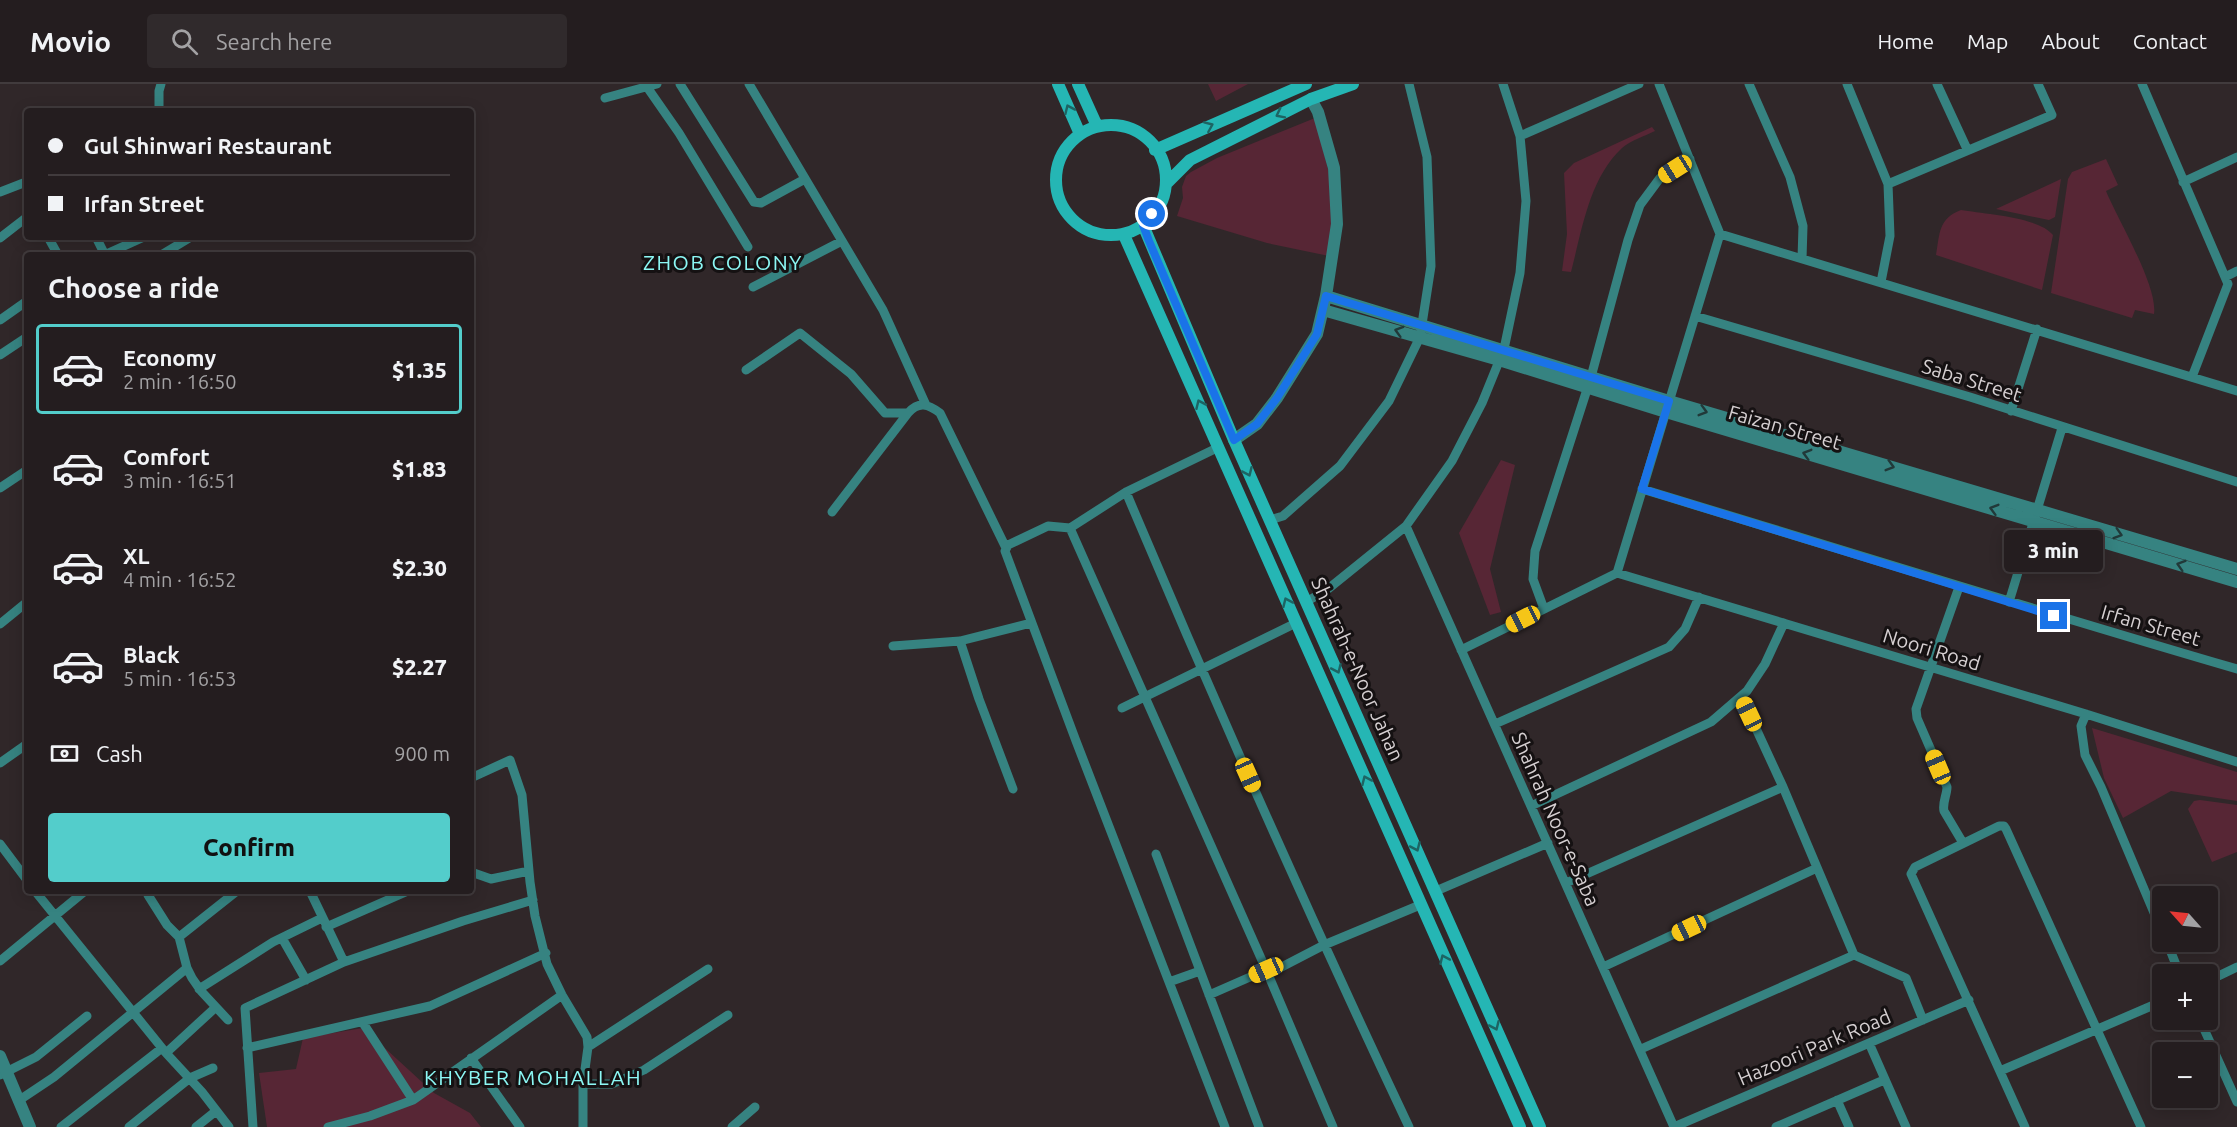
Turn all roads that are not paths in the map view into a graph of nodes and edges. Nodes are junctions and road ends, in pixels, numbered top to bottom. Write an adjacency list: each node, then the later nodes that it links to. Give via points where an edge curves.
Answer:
1 (161, 84): 21 (street)
2 (657, 84): 18 (street)
3 (680, 84): 29 (street, via 754,202 761,203)
4 (749, 84): 29 (street)
5 (1058, 84): 23 (main road, one-way to 5)
6 (1078, 84): 22 (main road)
7 (1305, 84): 26 (main road, one-way to 7)
8 (1353, 84): 20 (main road)
9 (1409, 84): 57 (street, via 1427,157 1431,266)
10 (1503, 84): 24 (street)
11 (1639, 84): 24 (street)
12 (1659, 84): 28 (street)
13 (1749, 84): 46 (street, via 1790,177 1803,226)
14 (1847, 84): 33 (street)
15 (1937, 84): 25 (street)
16 (2038, 84): 25 (street, via 2052,115)
17 (2145, 85): 30 (street)
18 (647, 87): 19 (street); 43 (street)
19 (605, 98)
20 (1311, 99): 32 (main road, one-way to 32, via 1190,160); 51 (street, via 1335,168 1336,224)
21 (159, 108)
22 (1097, 126): 23 (main road); 26 (main road, via 1122,125 1133,129 1144,135)
23 (1080, 134): 38 (main road, via 1061,156 1056,171 1059,200 1082,228 1104,236)
24 (1520, 136): 60 (street, via 1526,201 1520,273)
25 (1967, 149): 33 (street)
26 (1155, 150): 32 (main road, via 1161,156)
27 (2237, 157): 30 (street)
28 (1690, 159): 37 (street); 63 (street, via 1660,178 1640,205)
29 (805, 179): 42 (street)
30 (2184, 182): 48 (street)
31 (24, 183): 34 (street)
32 (1166, 184): 36 (main road, via 1161,203)
33 (1888, 184): 49 (street, via 1890,236)
34 (0, 192)
35 (24, 219): 39 (street)
36 (1143, 225): 38 (main road); 70 (main road, Shahrah-e-Noor Jahan)
37 (1720, 234): 46 (street); 54 (street)
38 (1124, 235): 71 (main road, Shahrah-e-Noor Jahan, one-way to 38)
39 (0, 238)
40 (137, 240): 44 (street)
41 (185, 240): 45 (street)
42 (842, 241): 50 (street); 65 (street, via 883,310)
43 (748, 247)
44 (111, 252)
45 (166, 252)
46 (1802, 259): 49 (street)
47 (2237, 272): 48 (street)
48 (2224, 277): 62 (street, via 2228,285)
49 (1881, 282): 56 (street)
50 (753, 287)
51 (1326, 296): 53 (street); 57 (street, Faizan Street)
52 (24, 303): 55 (street)
53 (1323, 310): 57 (street, Faizan Street, one-way to 53); 70 (street, via 1317,334 1277,398 1257,424)
54 (1695, 316): 66 (street); 67 (street, Saba Street)
55 (0, 320)
56 (2037, 329): 62 (street); 67 (street)
57 (1421, 331): 60 (street, Faizan Street); 79 (street, via 1389,401 1340,466 1283,516)
58 (24, 339): 59 (street)
59 (0, 355)
60 (1502, 355): 63 (street, Faizan Street); 80 (street, via 1452,461)
61 (746, 370): 68 (street, via 800,333 851,374 882,411)
62 (2192, 377): 64 (street)
63 (1589, 382): 66 (street, Faizan Street); 91 (street, via 1535,551 1533,579)
64 (2237, 391)
65 (926, 405): 68 (street, via 917,404); 82 (street, via 940,413)
66 (1667, 407): 75 (street); 78 (street, Faizan Street)
67 (2011, 411): 69 (street, Saba Street)
68 (908, 413): 77 (street)
69 (2062, 428): 73 (street, Saba Street); 78 (street)
70 (1234, 440): 79 (main road, Shahrah-e-Noor Jahan, one-way to 79)
71 (1219, 447): 76 (street); 93 (main road, Shahrah-e-Noor Jahan, one-way to 71)
72 (24, 472): 74 (street)
73 (2237, 482)
74 (0, 488)
75 (1642, 489): 84 (street); 86 (street, Irfan Street)
76 (1126, 492): 81 (street); 101 (street)
77 (832, 512)
78 (2035, 515): 83 (street, Faizan Street, one-way to 83); 85 (street, Faizan Street, one-way to 78); 89 (street)
79 (1270, 520): 88 (main road, Shahrah-e-Noor Jahan)
80 (1406, 525): 88 (street, via 1328,589); 99 (street, Shahrah Noor-e-Saba)
81 (1070, 528): 82 (street, via 1048,526); 105 (street)
82 (1006, 548): 92 (street)
83 (2237, 569)
84 (1617, 573): 87 (street, Noori Road); 91 (street)
85 (2237, 582)
86 (1959, 587): 89 (street, Irfan Street); 102 (street)
87 (1699, 597): 94 (street, Noori Road); 108 (street, via 1685,629 1669,646)
88 (1306, 602): 98 (main road, Shahrah-e-Noor Jahan)
89 (2009, 602): 103 (street, Irfan Street)
90 (24, 604): 95 (street)
91 (1544, 609): 99 (street)
92 (1031, 623): 96 (street); 152 (street)
93 (1296, 623): 100 (main road, Shahrah-e-Noor Jahan); 101 (street)
94 (1784, 623): 102 (street, Noori Road); 104 (street, via 1765,664)
95 (0, 624)
96 (960, 641): 97 (street); 114 (street)
97 (893, 646)
98 (1328, 648): 100 (main road); 125 (main road, Shahrah-e-Noor Jahan, one-way to 125)
99 (1461, 650): 108 (street, Shahrah Noor-e-Saba)
100 (1311, 656): 133 (main road, Shahrah-e-Noor Jahan, one-way to 100)
101 (1200, 668): 105 (street); 139 (street)
102 (1930, 668): 107 (street, Noori Road); 117 (street, via 1916,709 1917,718 1947,787 1944,811)
103 (2237, 669)
104 (1741, 696): 113 (street); 115 (street, via 1711,722)
105 (1145, 697): 106 (street); 149 (street)
106 (1122, 708)
107 (2086, 714): 110 (street, Noori Road); 134 (street, via 2081,726 2085,755)
108 (1495, 724): 115 (street, Shahrah Noor-e-Saba)
109 (24, 746): 111 (street)
110 (2237, 762)
111 (0, 763)
112 (474, 777): 121 (street, via 510,760 522,795)
113 (1783, 787): 120 (street); 124 (street)
114 (1013, 789)
115 (1531, 806): 116 (street, Shahrah Noor-e-Saba)
116 (1548, 843): 124 (street, Shahrah Noor-e-Saba); 125 (street)
117 (1964, 843): 156 (street, via 1915,867 1911,874); 165 (street, via 2004,826)
118 (0, 844): 123 (street)
119 (1156, 854): 148 (street)
120 (1817, 868): 141 (street); 144 (street)
121 (529, 871): 122 (street, via 491,879); 132 (street)
122 (474, 873)
123 (24, 876)
124 (1566, 883): 144 (street, Shahrah Noor-e-Saba)
125 (1436, 891): 168 (main road, Shahrah-e-Noor Jahan, one-way to 168)
126 (37, 894): 135 (street)
127 (81, 894): 135 (street)
128 (233, 894): 137 (street)
129 (311, 894): 136 (street)
130 (400, 894): 136 (street)
131 (148, 895): 137 (street)
132 (533, 900): 140 (street); 143 (street)
133 (1420, 905): 139 (street); 173 (main road, Shahrah-e-Noor Jahan, one-way to 133)
134 (2152, 908)
135 (54, 915): 142 (street); 159 (street)
136 (324, 923): 138 (street); 143 (street)
137 (178, 937): 146 (street)
138 (282, 938): 151 (street); 153 (street)
139 (1324, 945): 149 (street); 202 (street)
140 (546, 953): 154 (street); 164 (street, via 430,1006)
141 (1854, 955): 163 (street, via 1906,978); 171 (street)
142 (0, 961)
143 (344, 963): 151 (street)
144 (1603, 967): 171 (street, Shahrah Noor-e-Saba)
145 (2237, 967): 150 (street)
146 (186, 968): 153 (street); 159 (street)
147 (708, 969): 169 (street)
148 (1200, 971): 152 (street); 155 (street)
149 (1267, 972): 155 (street); 201 (street)
150 (2218, 976)
151 (306, 980): 170 (street, via 245,1008)
152 (1169, 982): 199 (street)
153 (199, 989): 158 (street)
154 (562, 995): 169 (street, via 583,1028); 175 (street)
155 (1209, 995): 200 (street)
156 (1969, 1000): 163 (street, Hazoori Park Road); 177 (street)
157 (2152, 1006): 165 (street)
158 (216, 1007): 162 (street); 172 (street)
159 (133, 1011): 172 (street); 184 (street, via 54,1077)
160 (728, 1015): 181 (street, via 644,1070 612,1084)
161 (87, 1016): 178 (street, via 36,1057)
162 (228, 1020)
163 (1923, 1020): 167 (street, Hazoori Park Road)
164 (363, 1023): 170 (street); 182 (street)
165 (2096, 1029): 177 (street); 210 (street)
166 (2205, 1030): 185 (street)
167 (1869, 1043): 180 (street); 205 (street, Hazoori Park Road)
168 (1504, 1046): 173 (main road); 204 (main road, Shahrah-e-Noor Jahan)
169 (588, 1047): 181 (street)
170 (247, 1048): 194 (street)
171 (1641, 1049): 205 (street, Shahrah Noor-e-Saba)
172 (164, 1050): 179 (street); 190 (street)
173 (1487, 1053): 203 (main road, Shahrah-e-Noor Jahan)
174 (0, 1056): 178 (street)
175 (471, 1058): 182 (street); 196 (street)
176 (213, 1068): 179 (street)
177 (2000, 1071): 209 (street)
178 (3, 1074): 184 (street)
179 (190, 1078): 187 (street); 191 (street)
180 (1884, 1080): 183 (street); 208 (street)
181 (583, 1084): 197 (street)
182 (413, 1100): 195 (street)
183 (1837, 1100): 188 (street); 207 (street)
184 (18, 1101): 189 (street)
185 (2237, 1102)
186 (755, 1107): 198 (street)
187 (216, 1111): 192 (street); 193 (street)
188 (1794, 1123): 206 (street)
189 (30, 1127)
190 (61, 1127)
191 (129, 1127)
192 (196, 1127)
193 (229, 1127)
194 (253, 1127)
195 (328, 1127)
196 (520, 1127)
197 (583, 1127)
198 (732, 1127)
199 (1225, 1127)
200 (1258, 1127)
201 (1333, 1127)
202 (1409, 1127)
203 (1520, 1127)
204 (1540, 1127)
205 (1674, 1127)
206 (1776, 1127)
207 (1849, 1127)
208 (1906, 1127)
209 (2025, 1127)
210 (2141, 1127)

